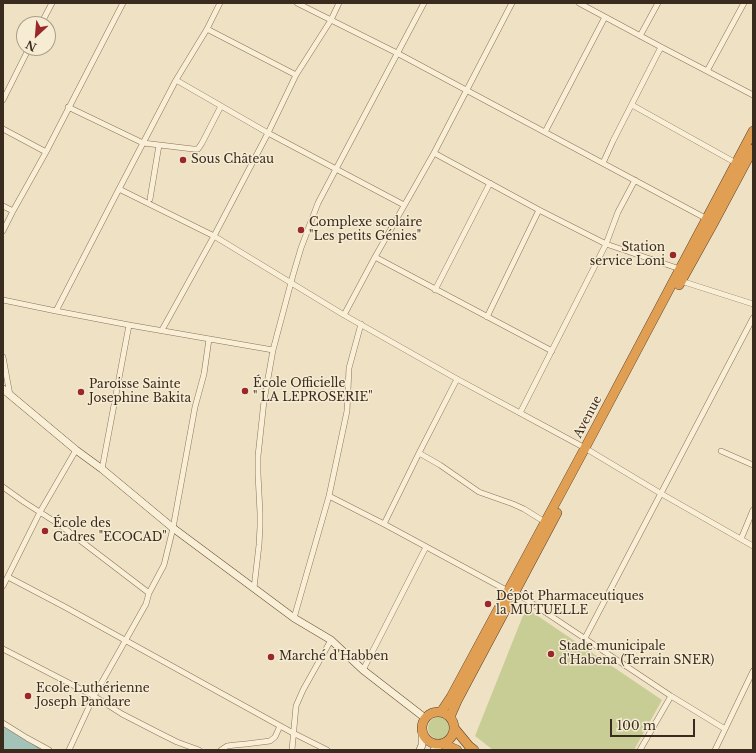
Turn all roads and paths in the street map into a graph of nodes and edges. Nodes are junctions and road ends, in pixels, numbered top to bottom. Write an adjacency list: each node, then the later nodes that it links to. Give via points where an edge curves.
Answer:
1 (52, 3): 11 (street)
2 (122, 3): 27 (street)
3 (220, 3): 14 (street)
4 (297, 3): 13 (street)
5 (339, 3): 13 (street)
6 (424, 3): 17 (street)
7 (512, 3): 22 (street)
8 (579, 3): 12 (street)
9 (658, 3): 15 (street)
10 (744, 3): 19 (street)
11 (45, 16)
12 (605, 17): 15 (street); 31 (street)
13 (331, 20): 17 (street); 20 (street)
14 (207, 29): 20 (street); 21 (street)
15 (640, 36): 16 (street)
16 (661, 48): 19 (street); 25 (street)
17 (397, 53): 22 (street); 39 (street)
18 (25, 56): 24 (street)
19 (707, 71): 23 (street)
20 (296, 75): 30 (street)
21 (176, 80): 26 (street); 30 (street); 32 (street)
22 (466, 90): 31 (street); 36 (street)
23 (753, 95)
24 (3, 100)
25 (632, 105): 37 (street); 38 (street)
26 (221, 106): 30 (street); 33 (street, via 198,149)
27 (68, 107): 32 (street); 35 (street)
28 (3, 129): 35 (street)
29 (753, 131): 38 (highway, Avenue)
30 (268, 132): 39 (street); 50 (street)
31 (545, 132): 37 (street)
32 (143, 143): 33 (street); 42 (street)
33 (159, 145): 43 (street)
34 (753, 149): 54 (highway)
35 (46, 152): 47 (street)
36 (434, 153): 41 (street); 44 (street)
37 (603, 163): 40 (street)
38 (736, 163): 48 (highway, Avenue)
39 (336, 169): 44 (street); 55 (street, via 318,203)
40 (635, 180): 48 (street); 51 (street, via 618,212)
41 (490, 183): 46 (street); 56 (street)
42 (119, 189): 50 (street); 59 (street)
43 (150, 199)
44 (404, 205): 52 (street)
45 (3, 206): 47 (street)
46 (539, 210): 51 (street); 61 (street)
47 (13, 211): 49 (street)
48 (707, 219): 53 (highway, Avenue)
49 (3, 232)
50 (214, 236): 55 (street); 65 (street)
51 (606, 244): 53 (street); 68 (street)
52 (375, 257): 56 (street); 60 (street)
53 (680, 269): 75 (highway, Avenue)
54 (681, 281): 58 (street); 75 (highway)
55 (290, 283): 60 (street); 67 (street)
56 (435, 290): 61 (street)
57 (3, 300): 59 (street)
58 (753, 304)
59 (56, 311): 64 (street)
60 (344, 315): 63 (street)
61 (487, 317): 68 (street)
62 (753, 318): 81 (street)
63 (361, 324): 70 (street); 82 (street, via 349,368 347,411)
64 (129, 325): 65 (street); 79 (street)
65 (162, 330): 66 (street)
66 (209, 339): 67 (street); 87 (street)
67 (273, 350): 93 (street, via 258,456 260,527)
68 (552, 351): 73 (street)
69 (3, 357): 72 (street)
70 (457, 379): 73 (street); 77 (street)
71 (3, 389): 72 (street)
72 (10, 395): 74 (street)
73 (520, 413): 75 (street)
74 (76, 450): 79 (street); 84 (street)
75 (588, 450): 81 (street); 85 (highway, Avenue); 94 (highway)
76 (721, 451): 78 (street)
77 (419, 453): 85 (street, via 479,492 518,507); 86 (street)
78 (753, 465)
79 (102, 469): 87 (street)
80 (3, 487): 84 (street)
81 (660, 493): 88 (street); 97 (street)
82 (329, 496): 86 (street); 96 (street)
83 (753, 510): 88 (street)
84 (40, 512): 91 (street); 95 (street)
85 (545, 522): 94 (highway, Avenue)
86 (384, 524): 90 (street)
87 (173, 528): 93 (street); 95 (street, via 164,565)
88 (741, 539): 89 (street)
89 (753, 546)
90 (426, 547): 94 (street); 101 (street)
91 (8, 577): 92 (street); 99 (street)
92 (3, 586)
93 (254, 588): 96 (street)
94 (512, 591): 97 (street); 105 (highway, Avenue); 106 (highway)
95 (149, 592): 99 (street, via 146,604)
96 (294, 618): 98 (street)
97 (585, 638): 104 (street)
98 (331, 640): 101 (street); 113 (street, via 296,706)
99 (125, 641): 103 (street); 109 (street)
100 (3, 648): 103 (street)
101 (363, 670): 107 (street)
102 (753, 671): 111 (street)
103 (94, 696): 116 (street); 117 (street, via 122,714 177,742)
104 (670, 696): 111 (street); 124 (street)
105 (441, 712): 106 (highway); 107 (highway, via 435,712)
106 (450, 717): 110 (highway)
107 (425, 718): 112 (highway)
108 (3, 723): 115 (street)
109 (280, 726): 113 (street); 118 (street, via 276,737 270,741 231,745)
110 (455, 729): 114 (highway, via 448,742); 123 (highway)
111 (725, 729): 125 (street)
112 (422, 732): 114 (highway, via 427,740); 121 (street)
113 (293, 733): 119 (street); 120 (street)
114 (439, 746): 122 (highway)
115 (49, 750)
116 (69, 750)
117 (199, 750)
118 (221, 750)
119 (292, 750)
120 (327, 750)
121 (420, 750)
122 (457, 750)
123 (474, 750)
124 (640, 750)
125 (715, 750)

